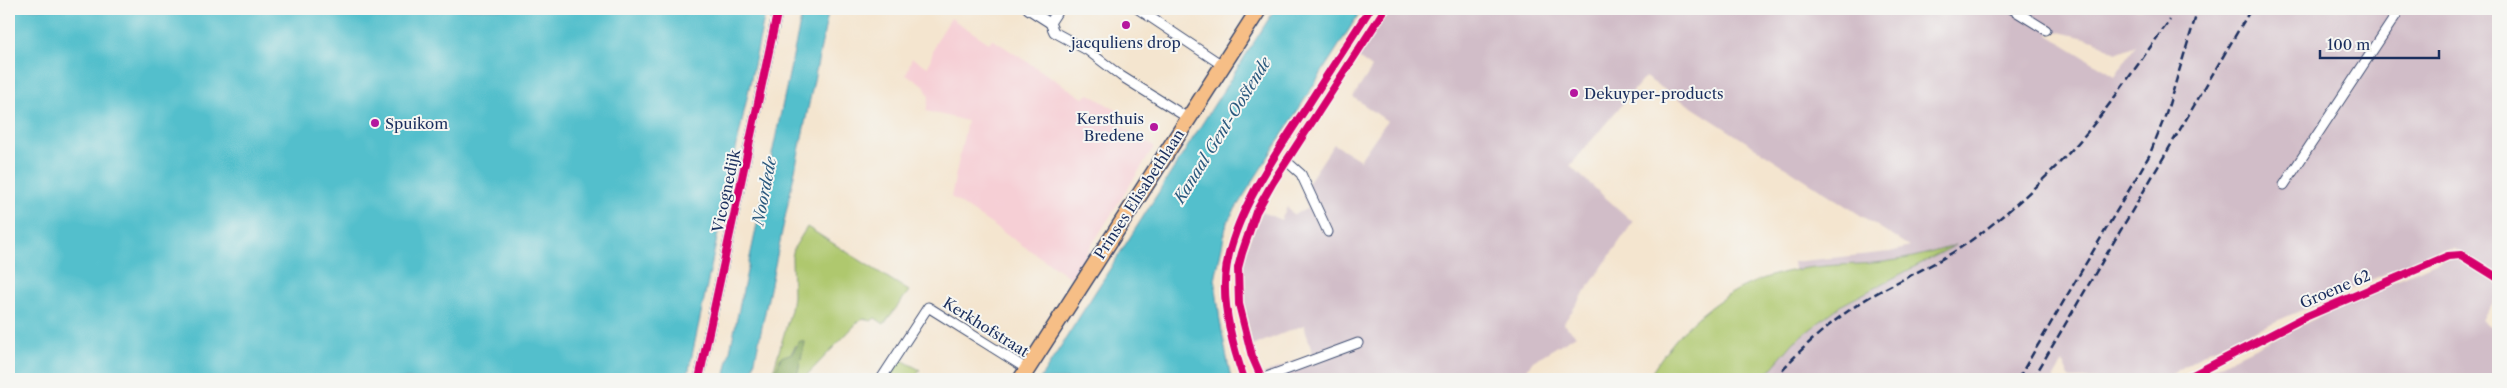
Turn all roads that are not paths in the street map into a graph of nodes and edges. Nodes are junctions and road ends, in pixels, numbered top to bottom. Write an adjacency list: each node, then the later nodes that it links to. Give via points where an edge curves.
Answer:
1 (778, 9): 18 (street, Vicognedijk)
2 (1028, 9): 9 (street)
3 (1058, 9): 9 (street)
4 (1138, 9): 11 (street)
5 (1259, 9): 11 (main road, Prinses Elisabethlaan)
6 (1380, 9): 13 (street)
7 (2012, 9): 10 (street)
8 (2400, 9): 14 (street)
9 (1050, 23): 12 (street, via 1054,32 1087,50 1121,76)
10 (2046, 30)
11 (1222, 65): 12 (main road, Prinses Elisabethlaan)
12 (1188, 118): 17 (main road, Prinses Elisabethlaan)
13 (1283, 158): 15 (street, via 1301,174); 20 (street, via 1254,206 1232,264 1230,291 1233,314)
14 (2284, 185)
15 (1328, 232)
16 (1358, 343): 21 (street)
17 (1024, 374): 19 (street, Kerkhofstraat, via 928,307)
18 (699, 379)
19 (881, 379)
20 (1253, 379)
21 (1261, 379)

